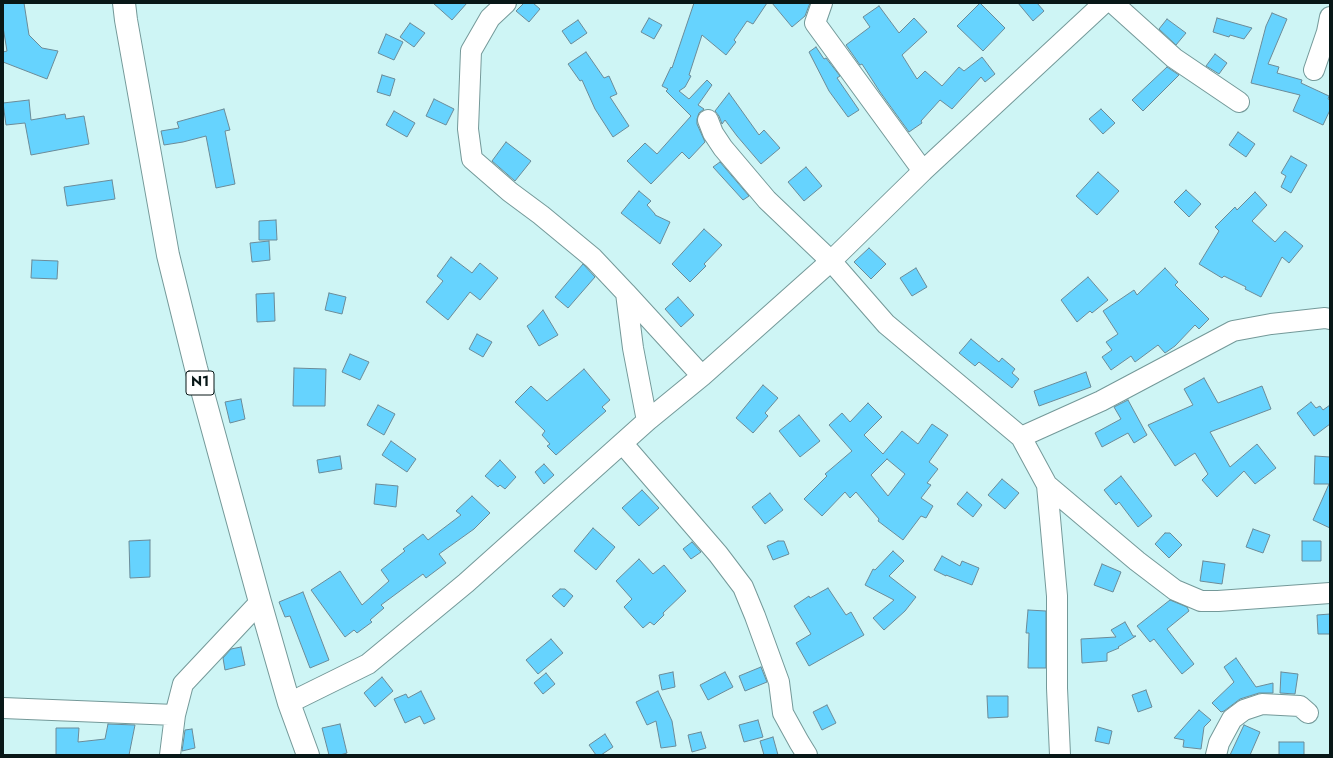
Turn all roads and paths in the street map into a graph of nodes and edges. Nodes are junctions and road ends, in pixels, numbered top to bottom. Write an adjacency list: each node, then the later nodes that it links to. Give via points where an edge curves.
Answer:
1 (124, 3): 20 (highway, N1, via 168,255)
2 (506, 3): 12 (street, via 490,18 471,51 468,129 472,159 593,258)
3 (822, 3): 10 (street, via 815,23)
4 (1104, 3): 10 (street)
5 (1114, 3): 8 (street, via 1174,58)
6 (1330, 17): 7 (street)
7 (1314, 70)
8 (1239, 102)
9 (708, 120): 11 (street, via 723,148 767,200)
10 (923, 171): 11 (street)
11 (832, 261): 14 (street); 16 (street, via 886,324)
12 (626, 293): 14 (street); 15 (street)
13 (1330, 319): 16 (street, via 1271,324 1234,331 1101,401)
14 (702, 376): 15 (street)
15 (647, 421): 17 (street)
16 (1021, 437): 18 (street)
17 (623, 444): 21 (street, via 466,583 368,664); 27 (street, via 718,554 743,588 779,682 784,713)
18 (1047, 485): 19 (street, via 1175,590 1201,600); 28 (street, via 1057,596)
19 (1330, 593)
20 (260, 602): 21 (highway, N1); 24 (street, via 183,684)
21 (289, 703): 26 (highway, N1)
22 (3, 708): 24 (street)
23 (1308, 713): 29 (street, via 1300,706 1262,704 1244,710 1232,719 1219,743)
24 (175, 715): 25 (street)
25 (170, 755)
26 (308, 755)
27 (807, 755)
28 (1060, 755)
29 (1216, 755)

